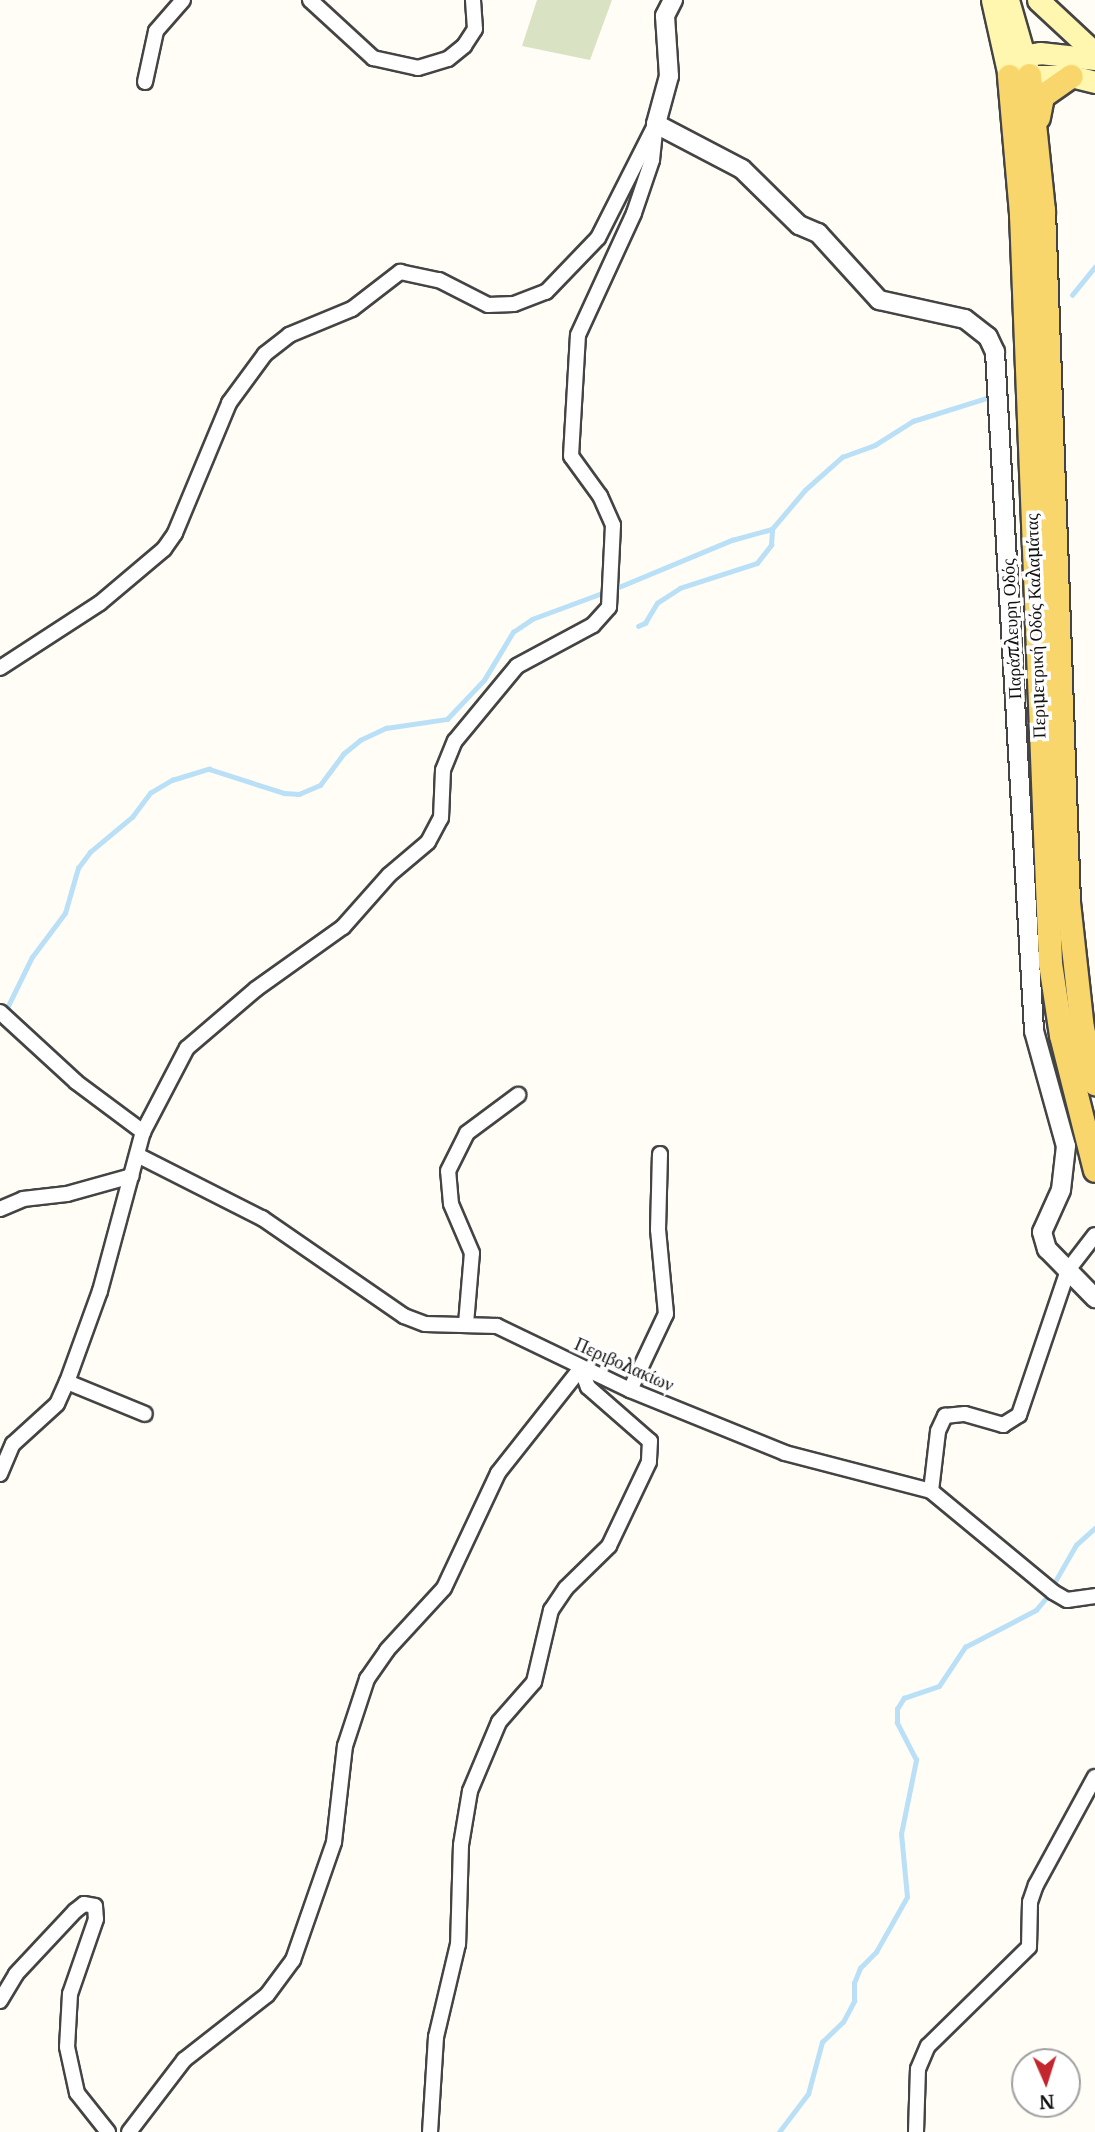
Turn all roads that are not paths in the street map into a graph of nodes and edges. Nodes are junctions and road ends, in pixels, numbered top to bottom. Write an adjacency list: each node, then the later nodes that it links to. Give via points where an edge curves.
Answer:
1 (183, 0): 11 (street, via 156,31)
2 (310, 0): 3 (street, via 373,58 418,68 448,59 464,46 475,29)
3 (473, 0)
4 (673, 0): 13 (street, via 664,16 669,76)
5 (992, 0): 9 (main road)
6 (1008, 0): 9 (main road, Περιμετρική Οδός Καλαμάτας)
7 (1038, 0): 8 (main road)
8 (1095, 56): 9 (main road, via 1074,54)
9 (1017, 66): 10 (main road); 14 (main road, Περιμετρική Οδός Καλαμάτας); 22 (main road, Περιμετρική Οδός Καλαμάτας, via 1050,962 1061,1035)
10 (1070, 76): 12 (main road); 14 (main road, via 1042,96)
11 (145, 82)
12 (1095, 82)
13 (656, 124): 15 (street, via 598,238 546,292 514,304 488,305 439,281 400,272 352,309 289,335 265,354 229,402 175,533 164,549 100,603); 19 (street, via 652,160 634,212 578,335 571,456 600,496 613,525 611,598 603,618 507,676 447,755 441,818 428,842 389,875 343,927 256,989 187,1048); 26 (street, Παράπλευρη Οδός, via 742,169 799,225 818,233 879,300 965,319 988,337 995,352 1034,1031 1066,1146 1061,1190 1042,1232 1047,1249)
14 (1037, 135): 17 (main road, Περιμετρική Οδός Καλαμάτας, via 1068,902 1082,1028)
15 (0, 668)
16 (4, 1015): 19 (street, via 76,1082)
17 (1095, 1083)
18 (518, 1095): 28 (street, via 467,1133 448,1171 447,1191 472,1253)
19 (143, 1132): 21 (street)
20 (660, 1154): 31 (street, via 658,1230 666,1314)
21 (139, 1156): 23 (street); 28 (street, Περιβολακίων, via 262,1218 385,1306 425,1324)
22 (1095, 1170)
23 (132, 1176): 24 (street, via 67,1194 23,1199); 30 (street, via 100,1291)
24 (0, 1209)
25 (1095, 1235): 26 (street)
26 (1068, 1270): 27 (street, Παράπλευρη Οδός); 34 (street, via 1019,1415 1003,1425 965,1414 945,1416 938,1431)
27 (1095, 1298)
28 (466, 1324): 29 (street, Περιβολακίων, via 497,1326)
29 (581, 1368): 31 (street, Περιβολακίων); 39 (street, via 498,1473 444,1588 367,1679 345,1746 334,1842 293,1960 267,1995 184,2060); 40 (street, via 588,1387 650,1441 649,1462 609,1546 566,1588 551,1611 534,1682 499,1722 470,1791 462,1833 458,1944 436,2037)
30 (67, 1382): 32 (street); 33 (street, via 52,1409 13,1444)
31 (630, 1390): 34 (street, Περιβολακίων, via 785,1453)
32 (145, 1414)
33 (0, 1474)
34 (931, 1491): 35 (street, Περιβολακίων, via 1053,1592 1067,1600)
35 (1095, 1596)
36 (1095, 1777): 41 (street, via 1036,1885 1030,1902 1029,1947 928,2046 918,2069)
37 (0, 2001): 38 (street, via 16,1974 75,1911 84,1904 95,1906 96,1919 70,1994 67,2047 77,2093)
38 (108, 2132)
39 (130, 2132)
40 (430, 2132)
41 (916, 2132)

